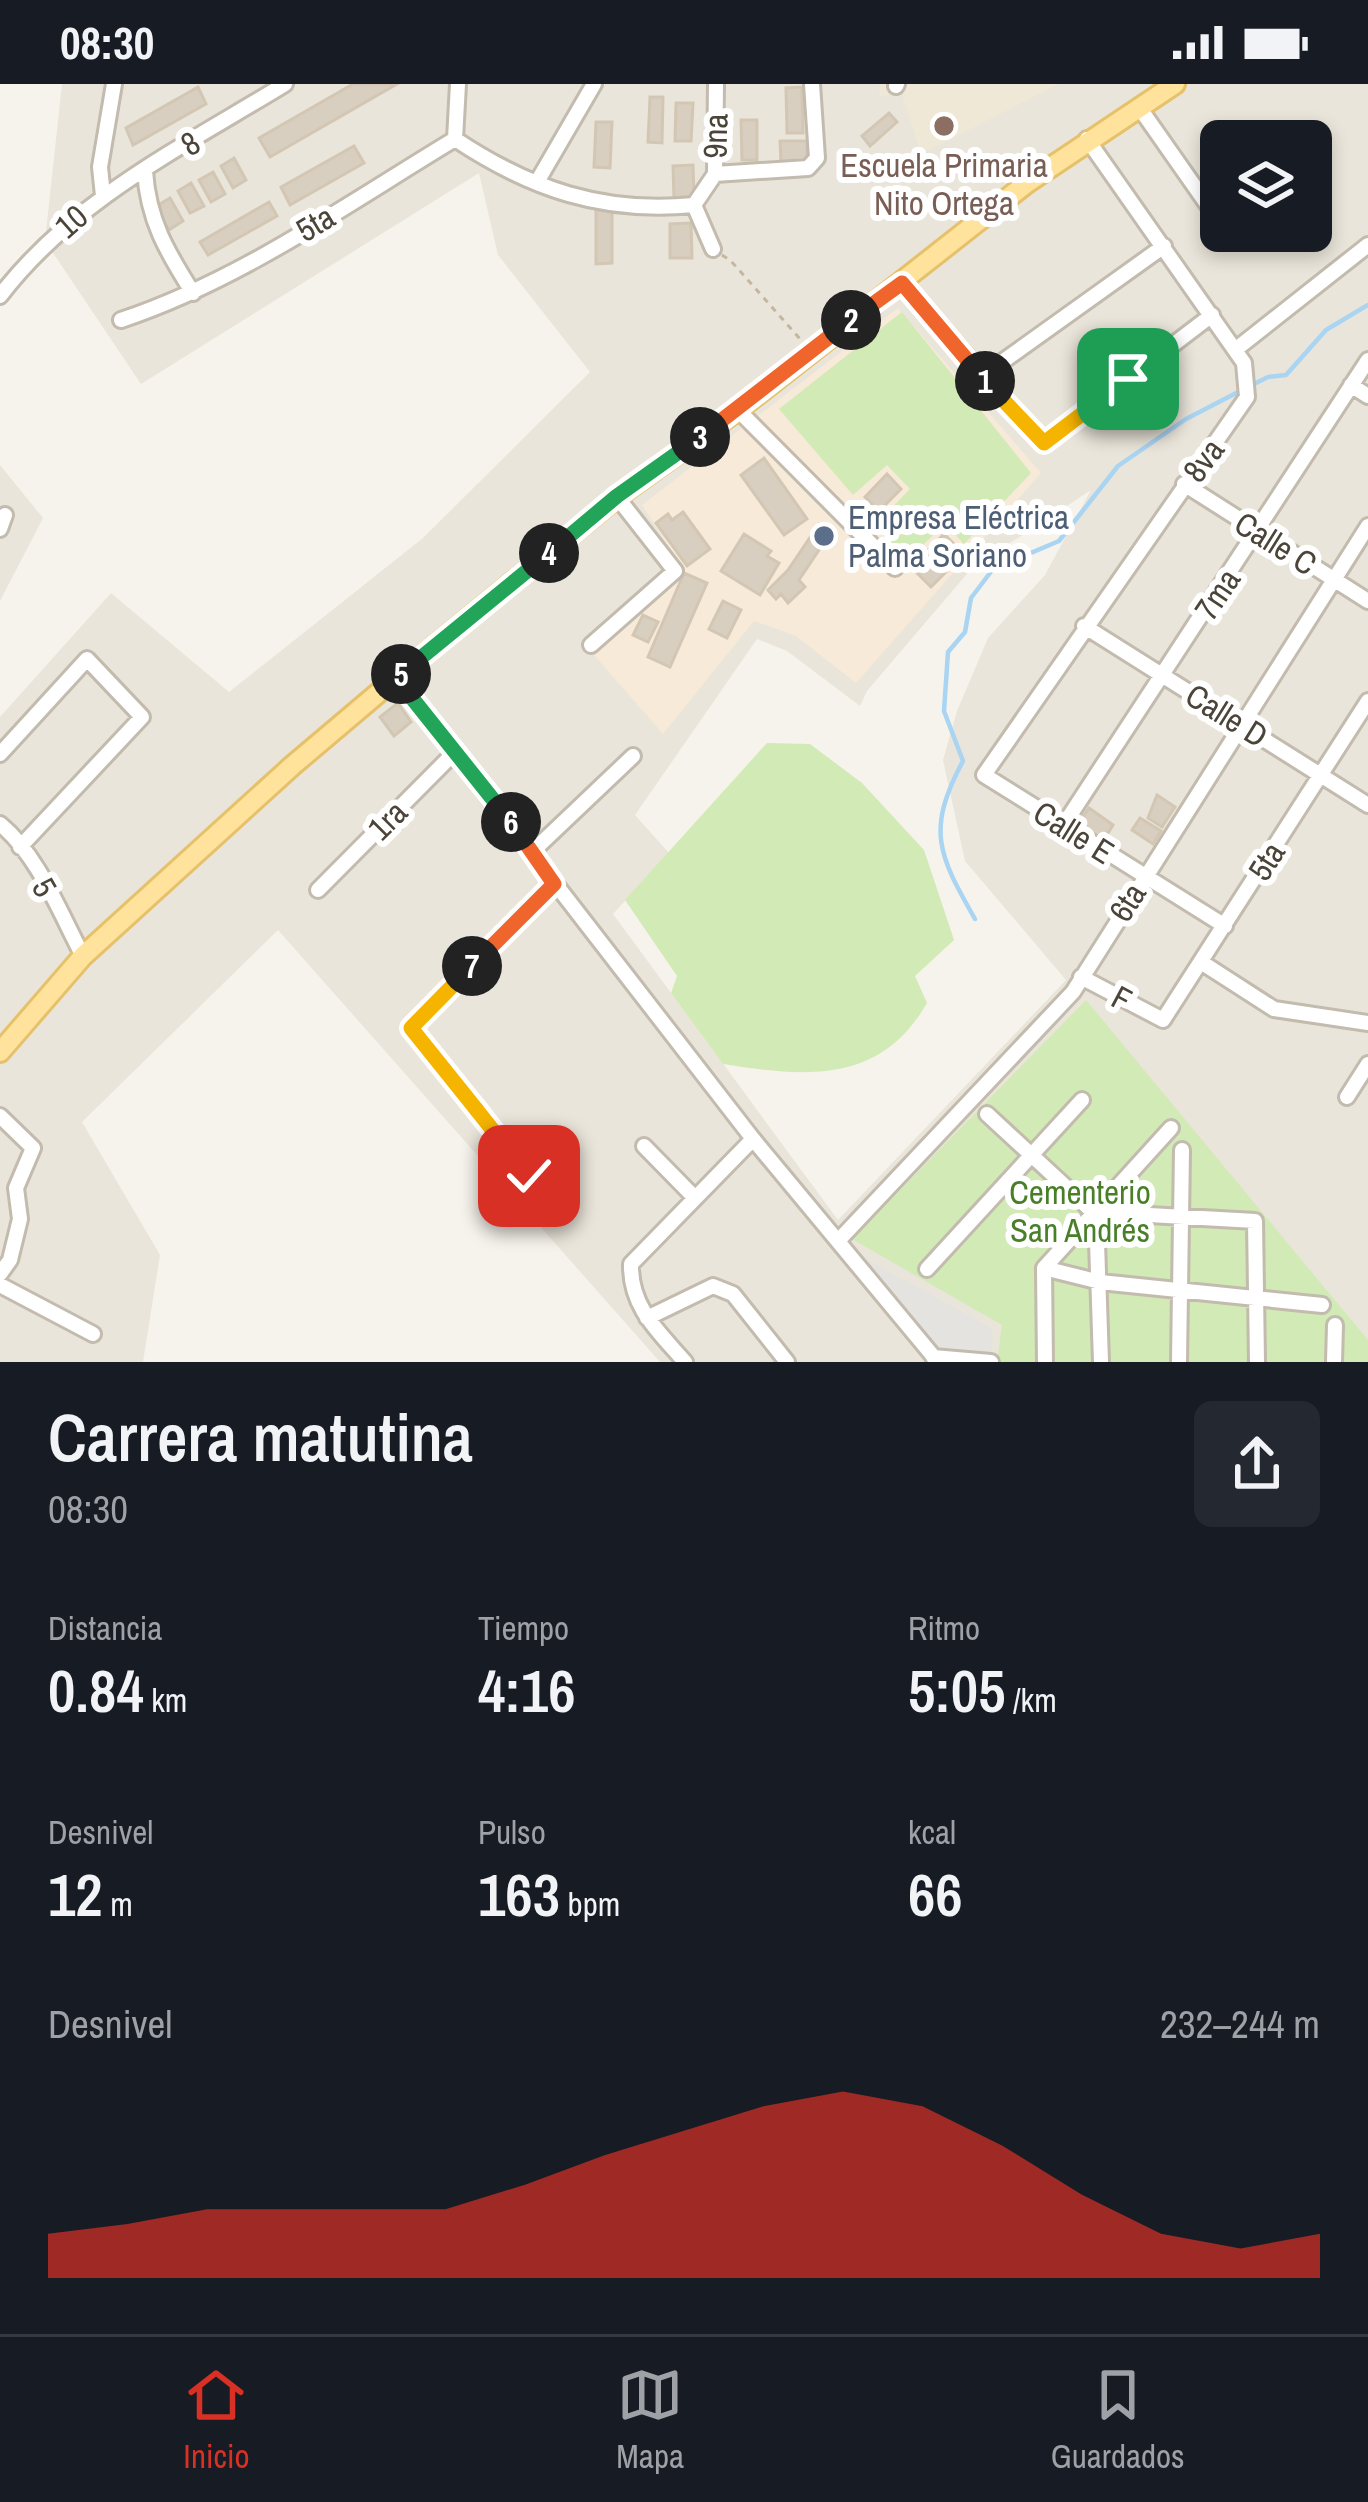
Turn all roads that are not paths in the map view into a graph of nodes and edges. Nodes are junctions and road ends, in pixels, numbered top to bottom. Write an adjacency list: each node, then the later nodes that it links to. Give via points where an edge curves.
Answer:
1 (114, 84): 15 (street)
2 (285, 84): 11 (street, 8)
3 (458, 84): 9 (street)
4 (594, 84): 13 (street)
5 (716, 84): 12 (street, 9na)
6 (812, 84): 12 (street, via 817,158 808,168)
7 (1174, 84): 8 (main road)
8 (1139, 106): 10 (main road); 14 (street)
9 (455, 139): 13 (street); 21 (street, 5ta)
10 (1088, 140): 18 (street, 8va); 20 (main road)
11 (145, 171): 15 (street, 8); 21 (street, via 158,238)
12 (715, 174): 16 (street, 9na)
13 (537, 182): 16 (street, via 620,208)
14 (1200, 194)
15 (99, 198): 22 (street, 10, via 29,257)
16 (694, 206): 19 (street, 9na)
17 (1368, 245): 25 (street)
18 (1164, 246): 23 (street, 8va); 27 (street)
19 (712, 249)
20 (902, 283): 27 (street); 30 (main road)
21 (194, 293): 24 (street, 5ta)
22 (0, 296)
23 (1212, 315): 25 (street, 8va); 27 (street, via 1044,443)
24 (121, 320)
25 (1235, 350): 31 (street, 8va, via 1247,397)
26 (1368, 360): 28 (street, 7ma)
27 (981, 376)
28 (1351, 385): 29 (street); 34 (street, 7ma)
29 (1368, 396)
30 (737, 410): 32 (main road); 35 (street)
31 (1184, 484): 34 (street, Calle C); 38 (street, 8va)
32 (617, 496): 39 (street, via 676,571); 41 (main road)
33 (1368, 526): 36 (street, 6ta)
34 (1259, 532): 36 (street, Calle C); 40 (street, 7ma)
35 (895, 568)
36 (1334, 579): 37 (street, Calle C); 43 (street, 6ta)
37 (1368, 601)
38 (1084, 626): 40 (street, Calle D); 47 (street, 8va)
39 (591, 645)
40 (1162, 675): 43 (street, Calle D); 51 (street, 7ma)
41 (396, 678): 44 (street); 58 (main road)
42 (1368, 701): 48 (street, 5ta)
43 (1240, 722): 48 (street, Calle D); 54 (street, 6ta)
44 (456, 751): 53 (street); 56 (street, 1ra)
45 (0, 754): 52 (street, via 87,659 142,716)
46 (632, 756): 53 (street)
47 (984, 775): 51 (street, Calle E)
48 (1320, 776): 49 (street, Calle D); 57 (street, 5ta)
49 (1368, 805)
50 (0, 824): 52 (street, 5)
51 (1063, 826): 54 (street, Calle E)
52 (20, 847): 58 (street, 5)
53 (533, 850): 55 (street)
54 (1144, 875): 57 (street, Calle E); 60 (street, 6ta)
55 (554, 884): 70 (street); 74 (street, via 411,1028)
56 (318, 890)
57 (1226, 926): 59 (street, 5ta)
58 (83, 956): 63 (main road)
59 (1201, 962): 61 (street, 5ta); 62 (street, via 1274,1009)
60 (1081, 976): 61 (street, F); 78 (street, 6ta)
61 (1163, 1020)
62 (1368, 1023)
63 (0, 1052)
64 (1368, 1064): 65 (street)
65 (1347, 1097)
66 (1082, 1100): 73 (street)
67 (987, 1114): 73 (street)
68 (0, 1116): 81 (street, via 33,1148 16,1188 20,1219)
69 (1171, 1128): 76 (street)
70 (753, 1138): 75 (street); 78 (street)
71 (644, 1146): 75 (street)
72 (1182, 1150): 77 (street)
73 (1032, 1155): 76 (street); 80 (street)
74 (529, 1176)
75 (694, 1197): 87 (street, via 631,1264 630,1286)
76 (1094, 1213): 79 (street)
77 (1181, 1216): 82 (street, via 1096,1212); 84 (street); 85 (street, via 1255,1221)
78 (838, 1241): 90 (street)
79 (1044, 1268): 82 (street); 94 (street)
80 (927, 1269)
81 (0, 1274)
82 (1100, 1282): 84 (street); 95 (street)
83 (0, 1286): 89 (street)
84 (1180, 1290): 85 (street); 96 (street)
85 (1256, 1298): 86 (street); 97 (street)
86 (1322, 1305)
87 (647, 1318): 91 (street); 92 (street, via 712,1286 733,1294)
88 (1335, 1325): 98 (street)
89 (93, 1334)
90 (935, 1359): 93 (street)
91 (685, 1362)
92 (787, 1362)
93 (991, 1362)
94 (1045, 1362)
95 (1101, 1362)
96 (1180, 1362)
97 (1257, 1362)
98 (1334, 1362)

